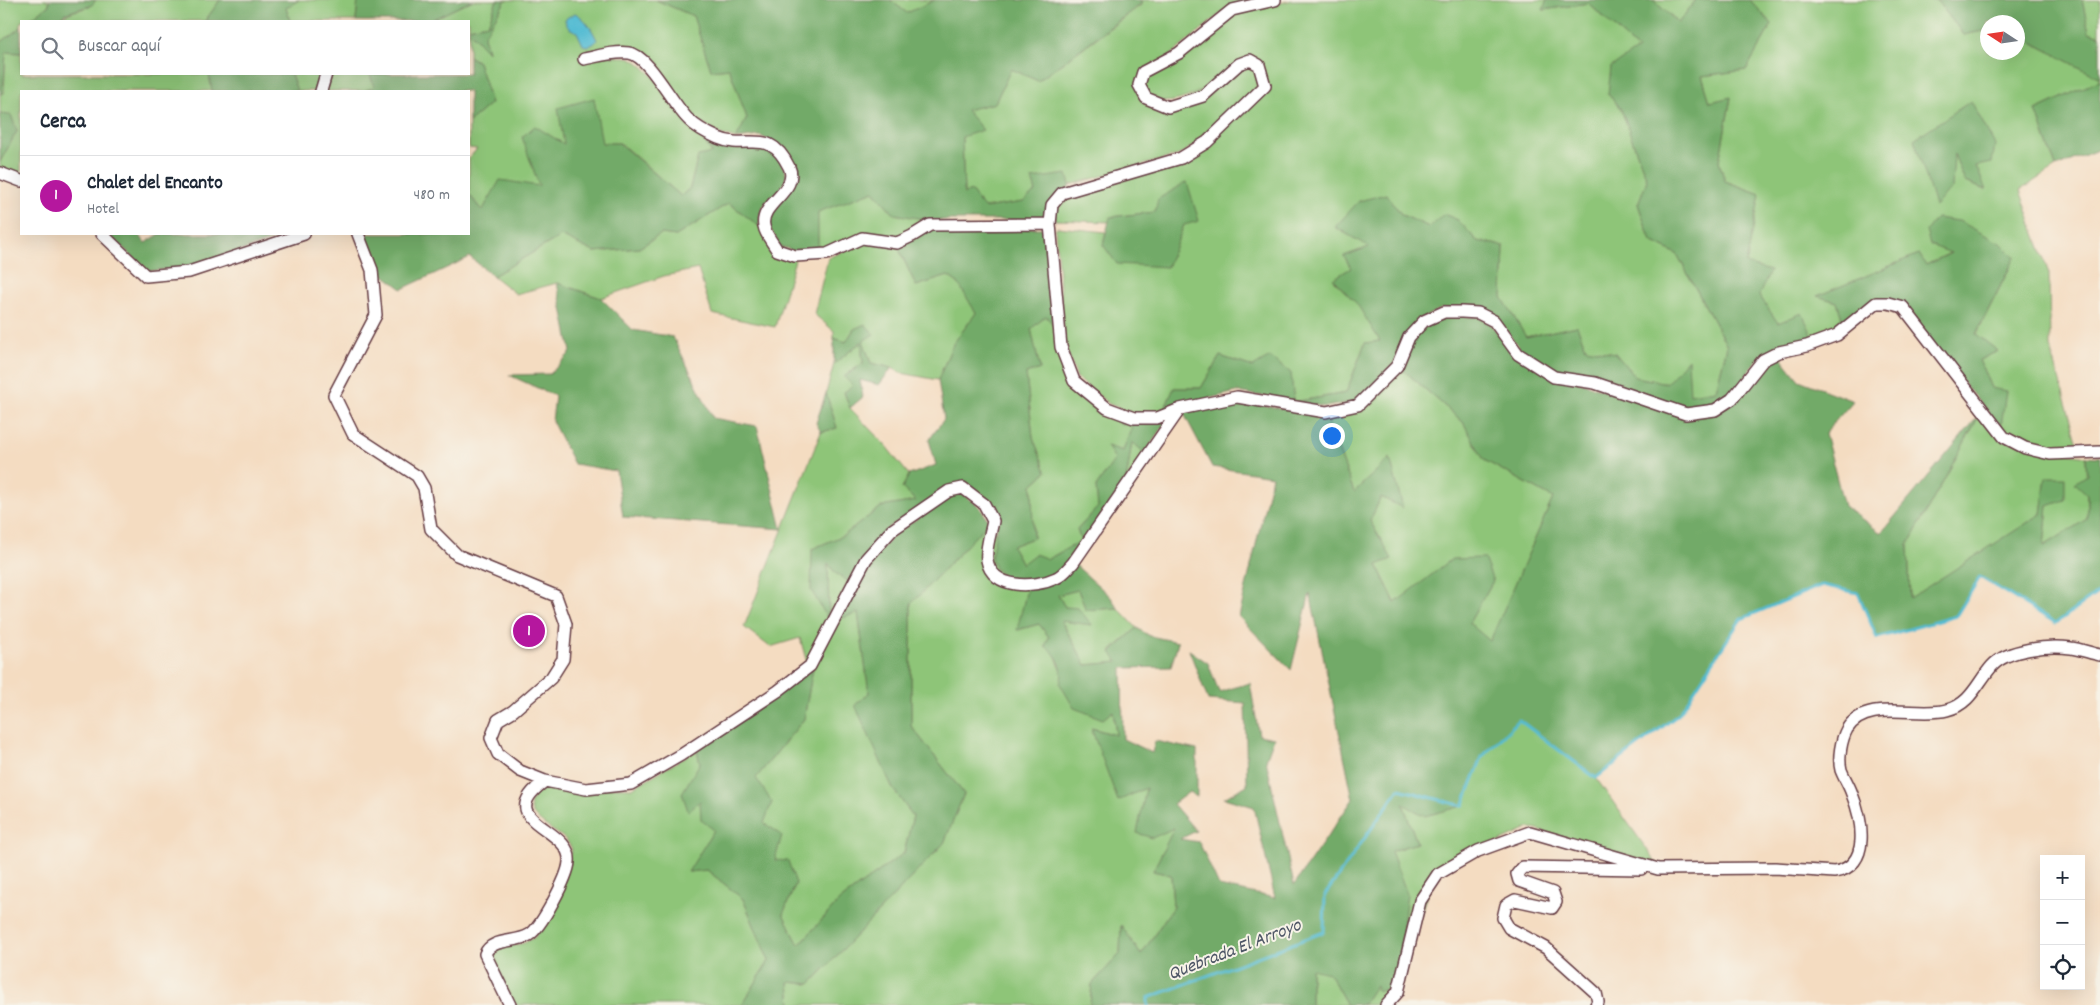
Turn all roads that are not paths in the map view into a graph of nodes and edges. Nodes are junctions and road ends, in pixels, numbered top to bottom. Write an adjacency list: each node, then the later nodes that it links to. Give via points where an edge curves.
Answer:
1 (1275, 0): 7 (street, via 1232,10 1179,53 1143,72 1139,85 1146,98 1168,107 1203,96 1239,64 1250,60 1259,65 1265,86 1207,142 1181,158 1062,193 1052,205)
2 (584, 59): 7 (street, via 611,53 632,53 655,72 666,92 689,120 717,138 735,144 761,141 772,146 790,170 790,180 785,189 765,212 764,227 777,250 795,256 827,254 862,238 897,243 930,225)
3 (326, 75): 4 (street)
4 (322, 90)
5 (0, 174): 6 (street)
6 (20, 181)
7 (1050, 224): 11 (street, via 1061,347 1074,381 1107,408 1134,418 1157,418)
8 (103, 235): 9 (street, via 146,276 190,272)
9 (301, 235)
10 (358, 235): 14 (street, via 372,270 376,315 334,395 353,434 417,476 424,488 432,529 457,555 556,596 566,624 563,659 551,678 498,720 491,738 498,754 520,771)
11 (1180, 409): 12 (street, via 1237,397 1326,412 1358,405 1397,366 1409,338 1424,321 1444,312 1462,312 1478,313 1494,321 1518,354 1554,377 1596,382 1686,414 1715,410 1732,399 1764,360 1779,352 1837,335 1876,303 1888,303 1903,307 2004,437 2025,448 2050,454); 14 (street, via 1073,563 1058,578 1028,585 1002,581 991,571 986,559 993,521 984,504 963,488 949,491 892,530 866,559 810,666 778,691 631,784 586,789)
12 (2100, 452)
13 (2100, 655): 15 (street, via 2070,648 2019,652 2002,657 1992,666 1970,698 1959,706 1946,711 1877,711 1860,717 1848,728 1841,744 1841,768 1853,794 1862,832 1859,856 1852,866 1843,871)
14 (545, 782): 16 (street, via 530,794 526,803 528,814 564,843 570,859 568,871 552,903 532,934 493,944 485,954)
15 (1658, 869): 17 (street, via 1530,832 1478,851 1438,874 1420,901 1398,992); 18 (street, via 1522,867 1517,874 1519,881 1553,893 1556,902 1552,908 1515,900 1506,905 1503,918 1509,928 1546,948 1596,993)
16 (510, 1005)
17 (1386, 1005)
18 (1596, 1005)

